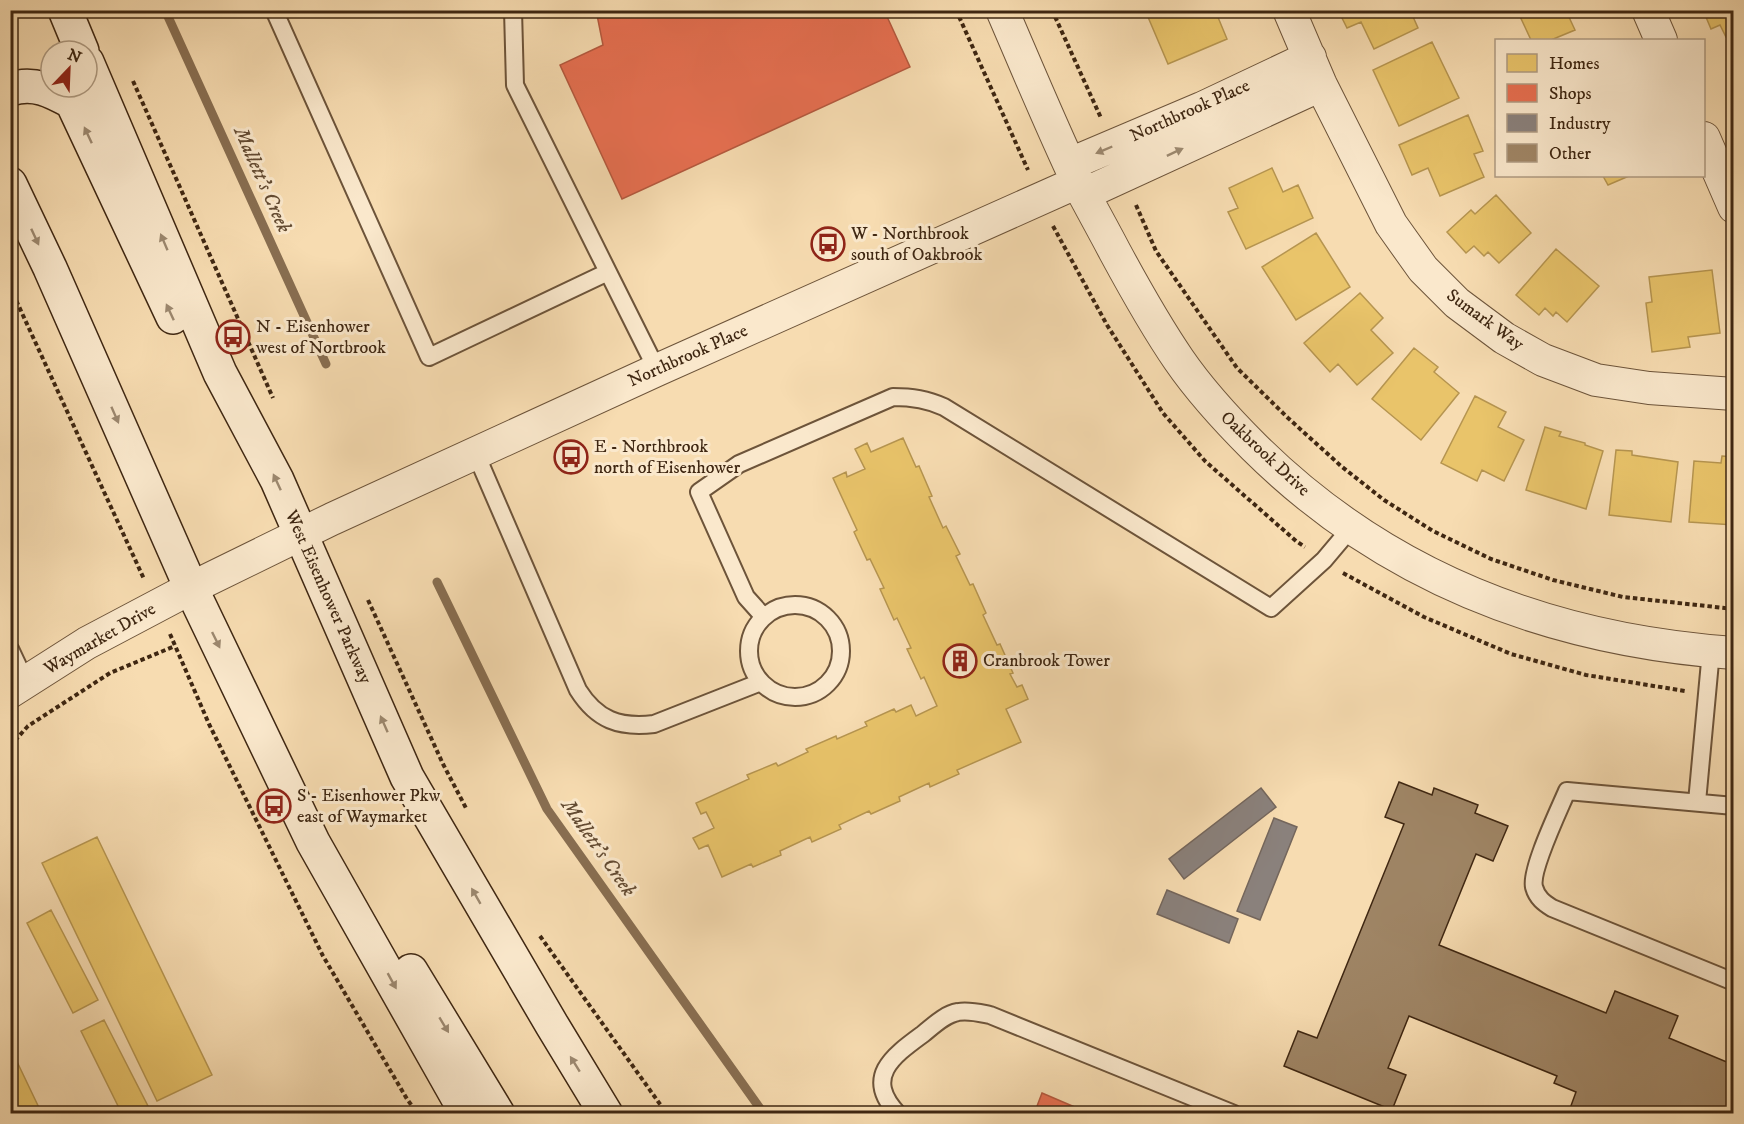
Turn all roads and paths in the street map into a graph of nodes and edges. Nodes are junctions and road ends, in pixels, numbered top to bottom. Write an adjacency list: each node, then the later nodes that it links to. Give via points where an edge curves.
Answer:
1 (65, 10): 9 (main road)
2 (274, 10): 22 (lane, via 429,357)
3 (513, 10): 22 (lane, via 515,85)
4 (956, 10): 17 (path)
5 (1002, 10): 18 (street, Oakbrook Drive)
6 (1052, 10): 15 (path)
7 (1289, 10): 11 (street, Sumark Way)
8 (1648, 10): 10 (street)
9 (77, 39)
10 (1661, 39)
11 (1316, 71): 18 (street, Northbrook Place); 26 (street, Sumark Way, via 1391,224 1423,269 1457,303 1504,338 1544,360 1596,380)
12 (129, 73): 27 (path)
13 (10, 89): 25 (main road, one-way to 13, via 178,327 72,102 47,88 28,85)
14 (99, 90): 25 (main road, West Eisenhower Parkway, one-way to 14)
15 (1104, 126)
16 (1705, 140): 21 (street)
17 (1022, 156)
18 (1077, 180): 24 (street, Northbrook Place); 29 (street, Oakbrook Drive, via 1147,311 1180,362 1222,415 1285,477)
19 (10, 184): 32 (main road, one-way to 32)
20 (1135, 198): 35 (path, via 1156,251 1238,368 1341,466 1384,500 1433,531 1491,559 1553,580 1623,597)
21 (1734, 207)
22 (608, 272): 24 (lane)
23 (10, 287): 34 (path)
24 (657, 370): 28 (street, Northbrook Place)
25 (220, 373): 30 (main road, West Eisenhower Parkway, one-way to 25)
26 (1734, 394)
27 (276, 406)
28 (476, 454): 30 (street, Northbrook Place); 40 (lane, via 588,706 619,723 654,724)
29 (1351, 528): 36 (lane, via 1324,560 1271,608 944,407 929,400 893,397 739,464 699,492 746,597); 39 (street, Oakbrook Drive, via 1401,560 1539,619 1606,636)
30 (301, 535): 32 (street, Waymarket Drive); 53 (main road, West Eisenhower Parkway, one-way to 30, via 407,777)
31 (1350, 577): 42 (path, via 1424,617 1511,654 1586,675)
32 (191, 588): 34 (street, Waymarket Drive); 47 (main road, one-way to 47)
33 (366, 596): 46 (path)
34 (157, 605): 37 (path); 41 (street, Waymarket Drive)
35 (1734, 609)
36 (763, 616): 40 (lane, via 748,649 751,667); 40 (lane, via 779,607 797,604 815,608 830,619 839,634 842,653 838,670 827,685 811,694 793,697 775,693)
37 (175, 646): 43 (path, via 110,673 28,726); 50 (path, via 323,956)
38 (10, 649): 41 (lane)
39 (1722, 652): 44 (lane)
40 (761, 682)
41 (18, 687)
42 (1675, 690)
43 (10, 746)
44 (1697, 802): 45 (lane); 49 (lane, via 1567,791 1536,867 1534,886 1541,900 1552,908)
45 (1734, 806)
46 (468, 813)
47 (313, 842): 51 (main road, one-way to 51); 52 (main road, one-way to 52, via 358,884)
48 (536, 931): 54 (path)
49 (1734, 982)
50 (417, 1113)
51 (467, 1113)
52 (498, 1113)
53 (606, 1113)
54 (667, 1113)
55 (898, 1113): 56 (lane, via 883,1090 887,1065 895,1054 957,1012 990,1015)
56 (1234, 1113)

